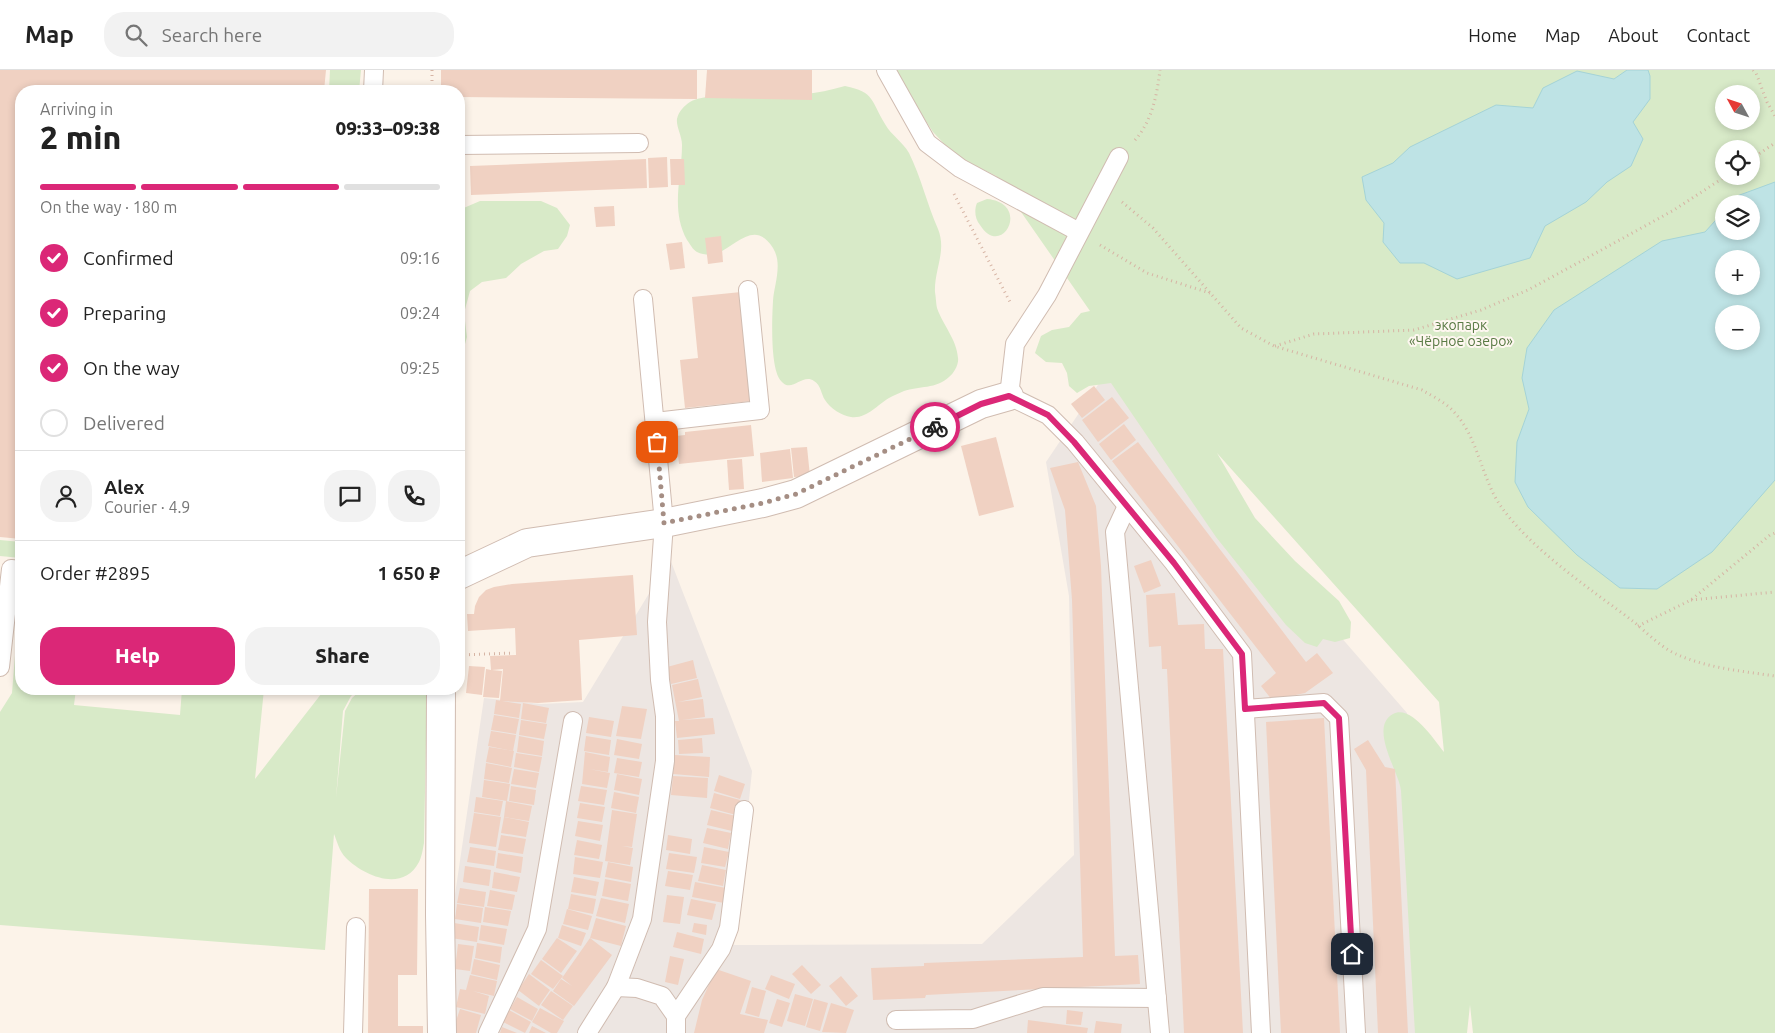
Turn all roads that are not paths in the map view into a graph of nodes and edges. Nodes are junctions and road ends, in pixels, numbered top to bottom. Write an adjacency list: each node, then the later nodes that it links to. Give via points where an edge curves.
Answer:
1 (374, 70): 3 (lane)
2 (886, 70): 7 (lane, via 927,143 960,168)
3 (373, 85)
4 (639, 144): 5 (lane)
5 (465, 145)
6 (1119, 157): 7 (lane)
7 (1079, 232): 10 (lane, via 1047,295 1015,344)
8 (748, 290): 11 (lane, via 760,410)
9 (643, 300): 11 (lane)
10 (1009, 396): 12 (lane, via 1048,415); 13 (street, via 981,404 796,494)
11 (655, 422): 13 (lane)
12 (1127, 506): 18 (lane, via 1242,654); 23 (lane, via 1114,532)
13 (664, 523): 15 (street, via 527,543); 22 (lane, via 657,632 665,716 665,761 642,919)
14 (15, 569): 16 (lane, via 11,569)
15 (465, 572)
16 (0, 667)
17 (441, 695): 28 (street)
18 (1245, 709): 32 (lane); 33 (lane, via 1324,703 1339,718)
19 (573, 721): 29 (lane, via 537,929)
20 (744, 810): 25 (lane, via 730,928)
21 (356, 927): 27 (lane)
22 (616, 987): 25 (lane, via 637,988 662,996); 30 (lane)
23 (1156, 998): 26 (lane, via 1043,997); 31 (lane)
24 (896, 1020): 26 (lane)
25 (676, 1024)
26 (974, 1026)
27 (353, 1033)
28 (442, 1033)
29 (488, 1033)
30 (587, 1033)
31 (1160, 1033)
32 (1261, 1033)
33 (1356, 1033)

